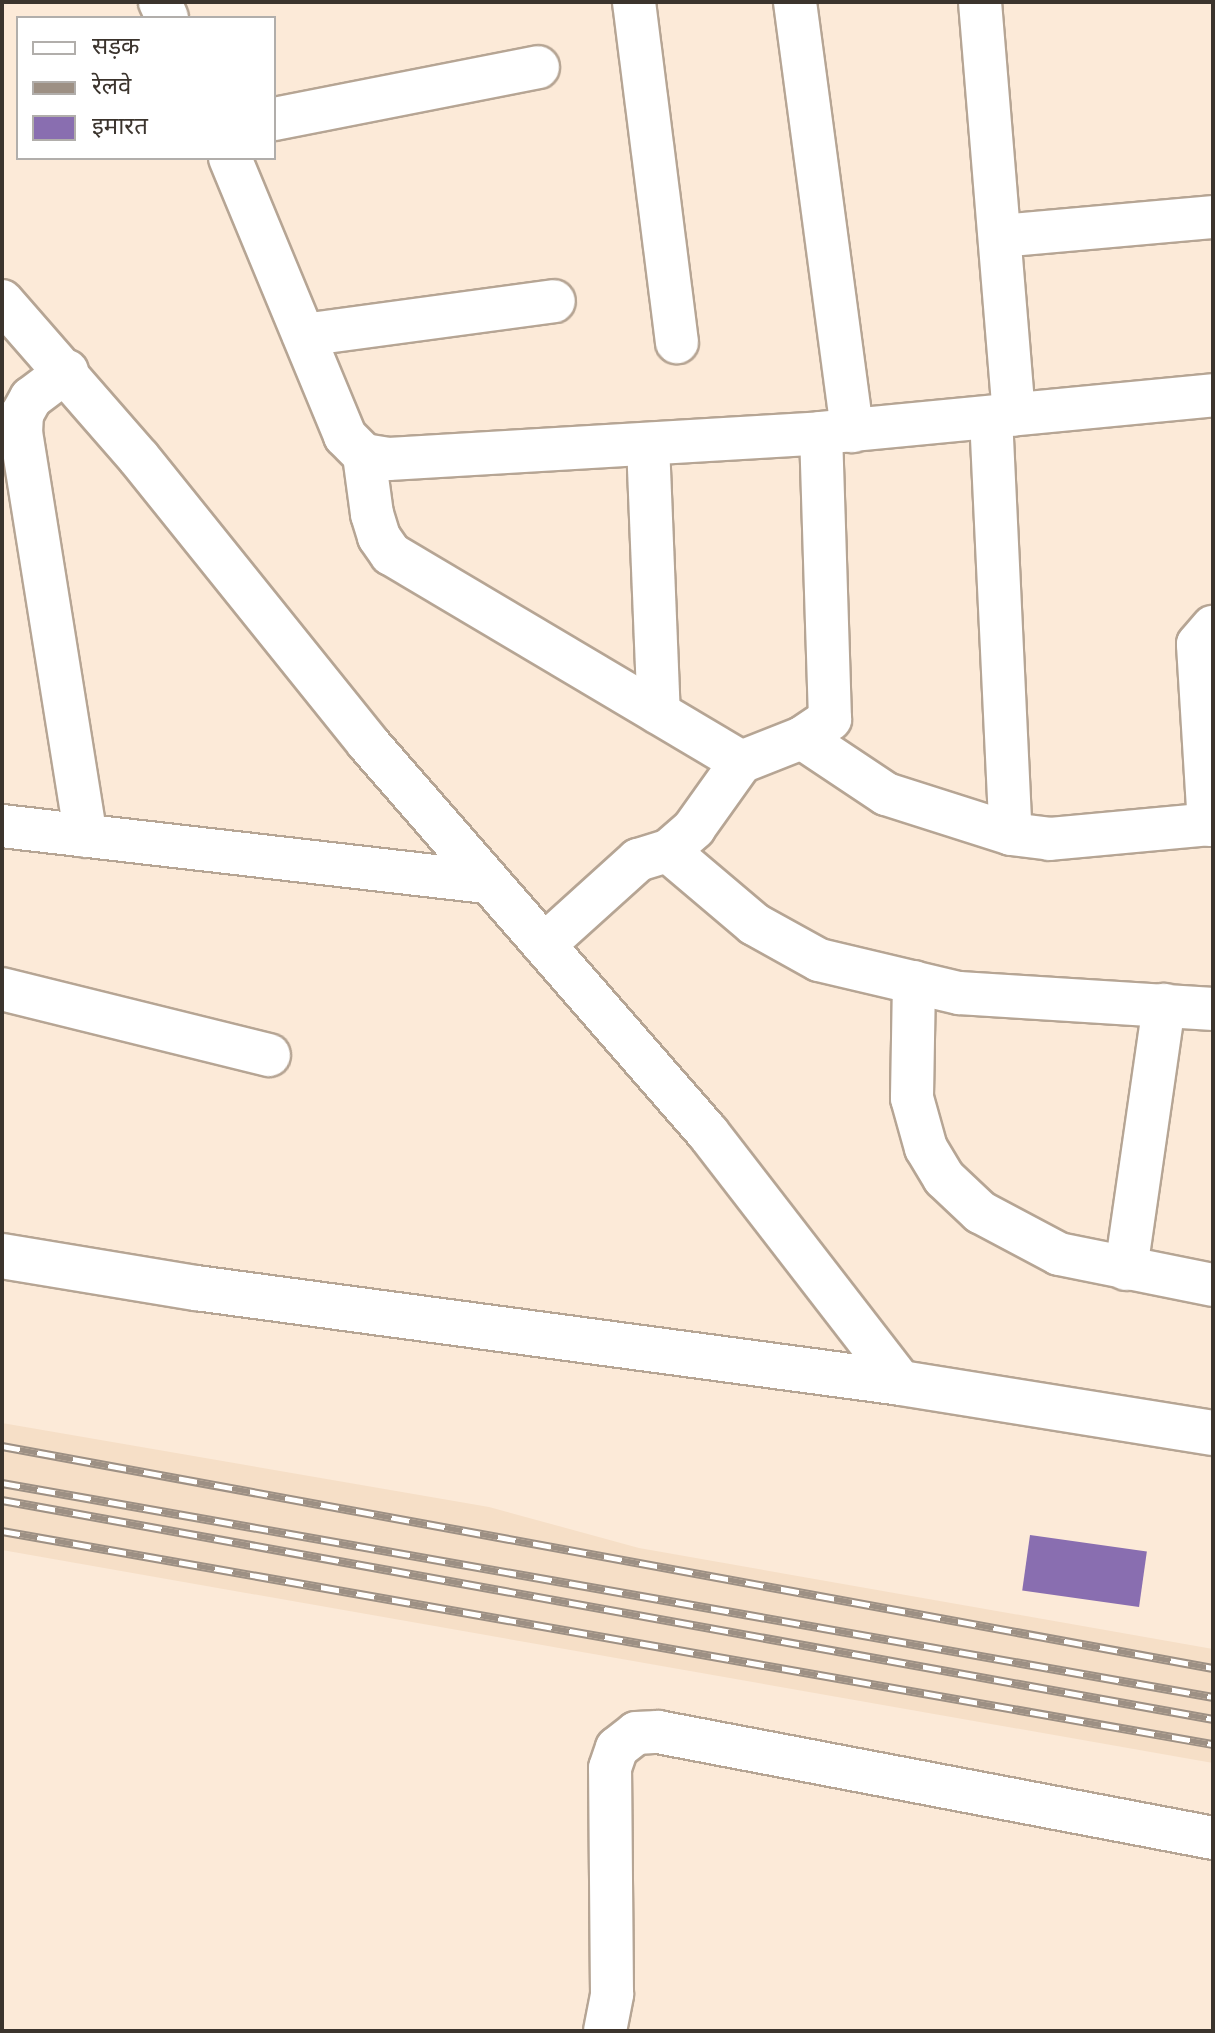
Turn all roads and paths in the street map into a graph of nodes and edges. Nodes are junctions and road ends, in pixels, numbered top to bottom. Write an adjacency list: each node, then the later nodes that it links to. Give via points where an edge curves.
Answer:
1 (634, 2): 12 (street)
2 (795, 2): 16 (street)
3 (980, 2): 8 (street)
4 (538, 67): 5 (street)
5 (276, 119)
6 (231, 160): 11 (street)
7 (1213, 217): 8 (street)
8 (1000, 236): 15 (street)
9 (2, 301): 13 (street)
10 (554, 301): 11 (street)
11 (304, 335): 18 (street, via 345,436)
12 (677, 342)
13 (67, 371): 26 (street, via 31,398 22,414 21,432); 28 (street)
14 (1213, 395): 15 (street)
15 (1002, 416): 16 (street); 25 (street)
16 (836, 432): 17 (street); 21 (street, via 830,719)
17 (648, 444): 18 (street, via 389,459); 20 (street)
18 (364, 455): 20 (street, via 372,514 391,554)
19 (1213, 627): 23 (street, via 1198,644)
20 (659, 713): 22 (street)
21 (802, 738): 22 (street); 25 (street, via 886,794)
22 (741, 762): 27 (street, via 694,828)
23 (1211, 825): 25 (street, via 1050,839)
24 (2, 826): 26 (street)
25 (1011, 834)
26 (86, 836): 28 (street)
27 (668, 851): 29 (street, via 638,860); 30 (street, via 789,947 819,960)
28 (486, 882): 29 (street)
29 (544, 945): 38 (street, via 708,1133)
30 (914, 982): 32 (street, via 959,993); 36 (street, via 912,1098 926,1148 944,1178 980,1212 1007,1228 1059,1254)
31 (2, 989): 34 (street)
32 (1164, 1005): 33 (street); 36 (street)
33 (1213, 1009)
34 (269, 1055)
35 (2, 1256): 38 (street, via 196,1288)
36 (1126, 1269): 37 (street)
37 (1213, 1285)
38 (901, 1383): 39 (street)
39 (1213, 1433)
40 (1213, 1838): 41 (street, via 658,1732 636,1733 617,1748 610,1768 612,1994)
41 (605, 2031)

